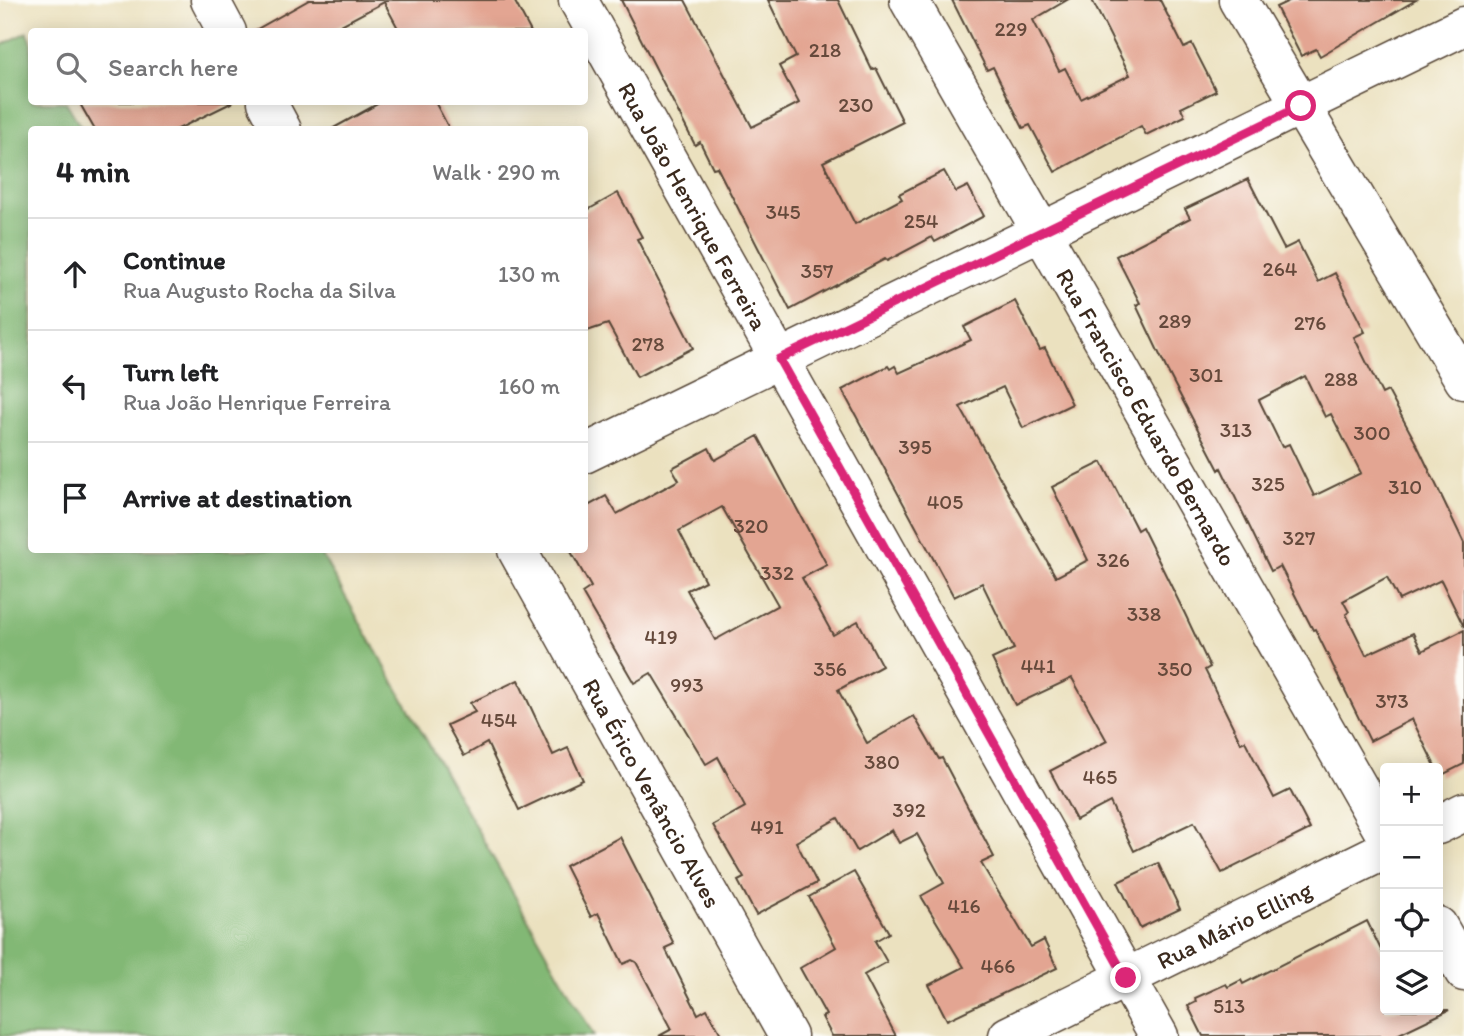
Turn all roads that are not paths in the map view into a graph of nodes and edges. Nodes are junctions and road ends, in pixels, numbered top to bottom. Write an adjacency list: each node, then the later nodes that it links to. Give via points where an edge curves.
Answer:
1 (210, 0): 6 (street)
2 (578, 0): 11 (street, Rua João Henrique Ferreira)
3 (909, 0): 10 (street, Rua Francisco Eduardo Bernardo)
4 (1238, 0): 8 (street)
5 (1464, 26): 8 (street)
6 (226, 28)
7 (269, 105): 9 (street)
8 (1301, 106): 10 (street); 12 (street)
9 (280, 126)
10 (1041, 232): 11 (street); 17 (street, Rua Francisco Eduardo Bernardo)
11 (779, 359): 13 (street); 21 (street, Rua João Henrique Ferreira)
12 (1464, 380)
13 (588, 452)
14 (519, 553): 22 (street, Rua Érico Venâncio Alves)
15 (1464, 812): 16 (street)
16 (1443, 822)
17 (1380, 826)
18 (1380, 852): 21 (street, Rua Mário Elling)
19 (1443, 935): 20 (street)
20 (1464, 972)
21 (1126, 978): 23 (street, Rua Mário Elling); 24 (street, Rua João Henrique Ferreira)
22 (788, 1036)
23 (1008, 1036)
24 (1159, 1036)

